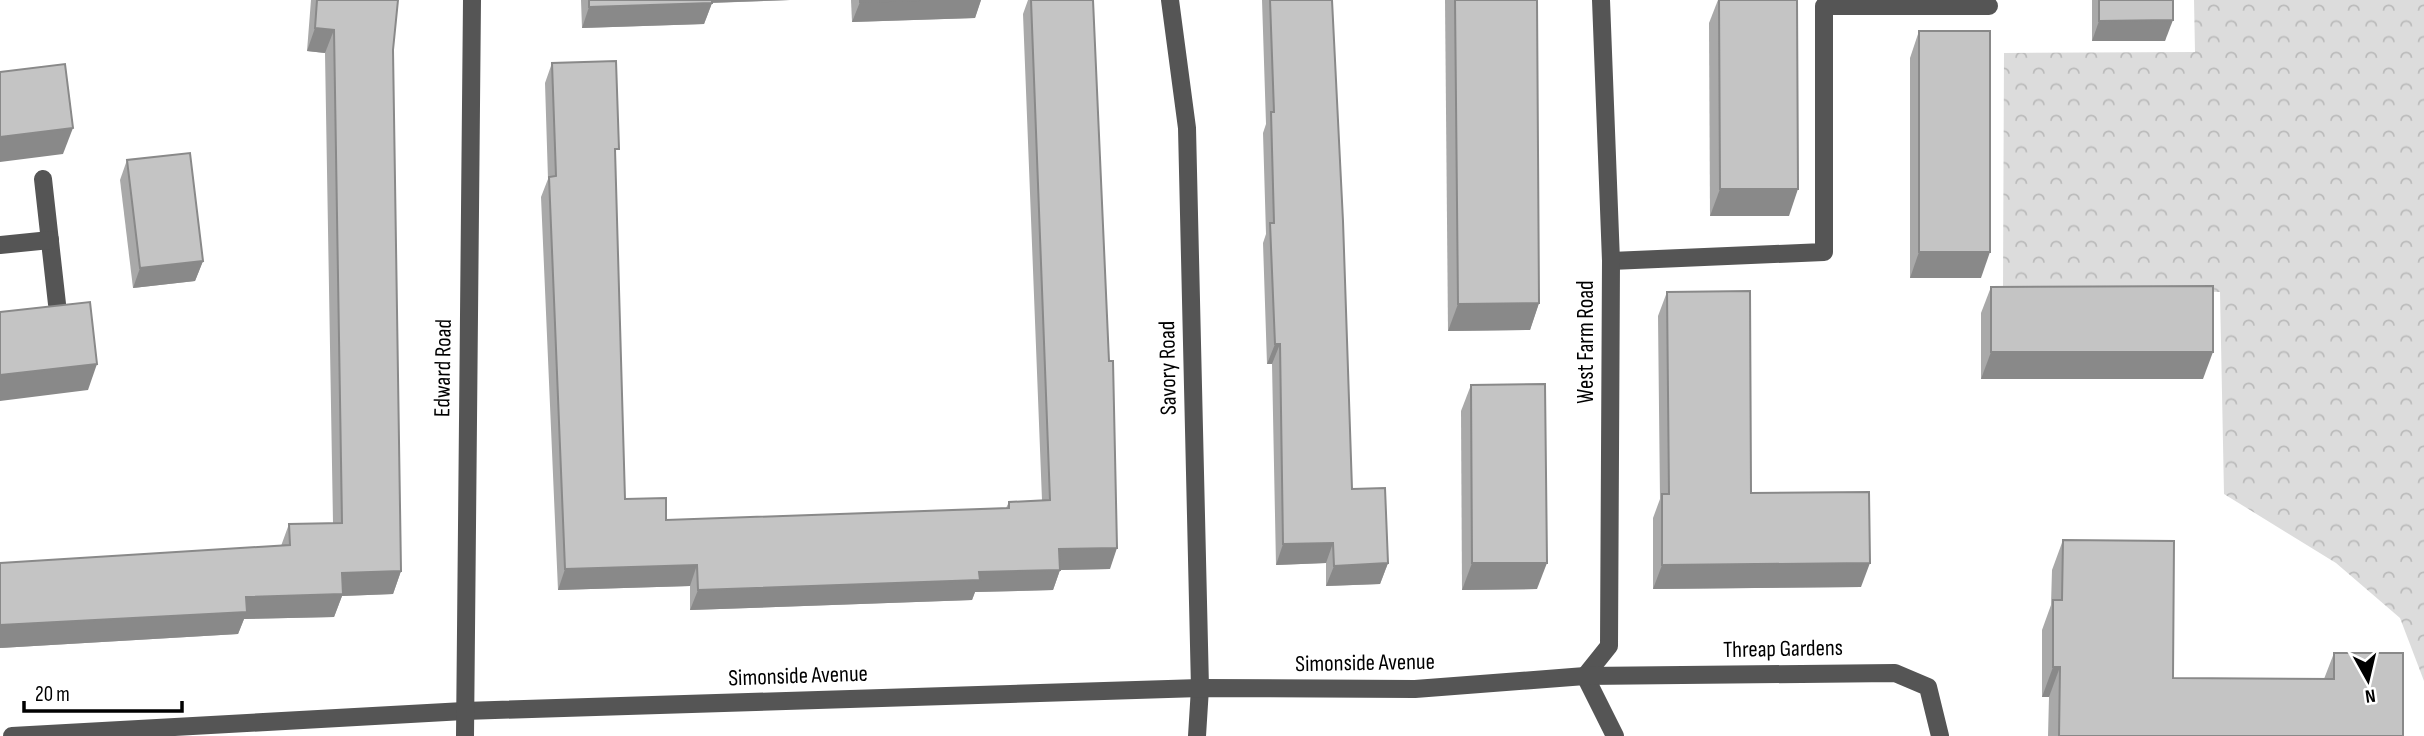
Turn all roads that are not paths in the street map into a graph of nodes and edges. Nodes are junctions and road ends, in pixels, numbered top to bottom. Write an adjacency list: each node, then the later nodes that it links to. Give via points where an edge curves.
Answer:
1 (472, 0): 12 (street, Edward Road)
2 (1170, 0): 11 (street, Savory Road, via 1187,128)
3 (1601, 0): 8 (street, West Farm Road)
4 (1989, 6): 8 (street, via 1824,6 1825,252)
5 (43, 178): 6 (street)
6 (50, 240): 7 (street); 9 (street)
7 (0, 246)
8 (1611, 261): 10 (street, West Farm Road, via 1609,646)
9 (57, 304)
10 (1585, 676): 11 (street, Simonside Avenue, via 1415,689); 16 (street); 17 (street, Threap Gardens, via 1895,673 1928,687)
11 (1200, 688): 12 (street, Simonside Avenue); 15 (street, Savory Road)
12 (464, 711): 13 (street, Simonside Avenue); 14 (street, Edward Road)
13 (12, 736)
14 (465, 736)
15 (1197, 736)
16 (1615, 736)
17 (1940, 736)

